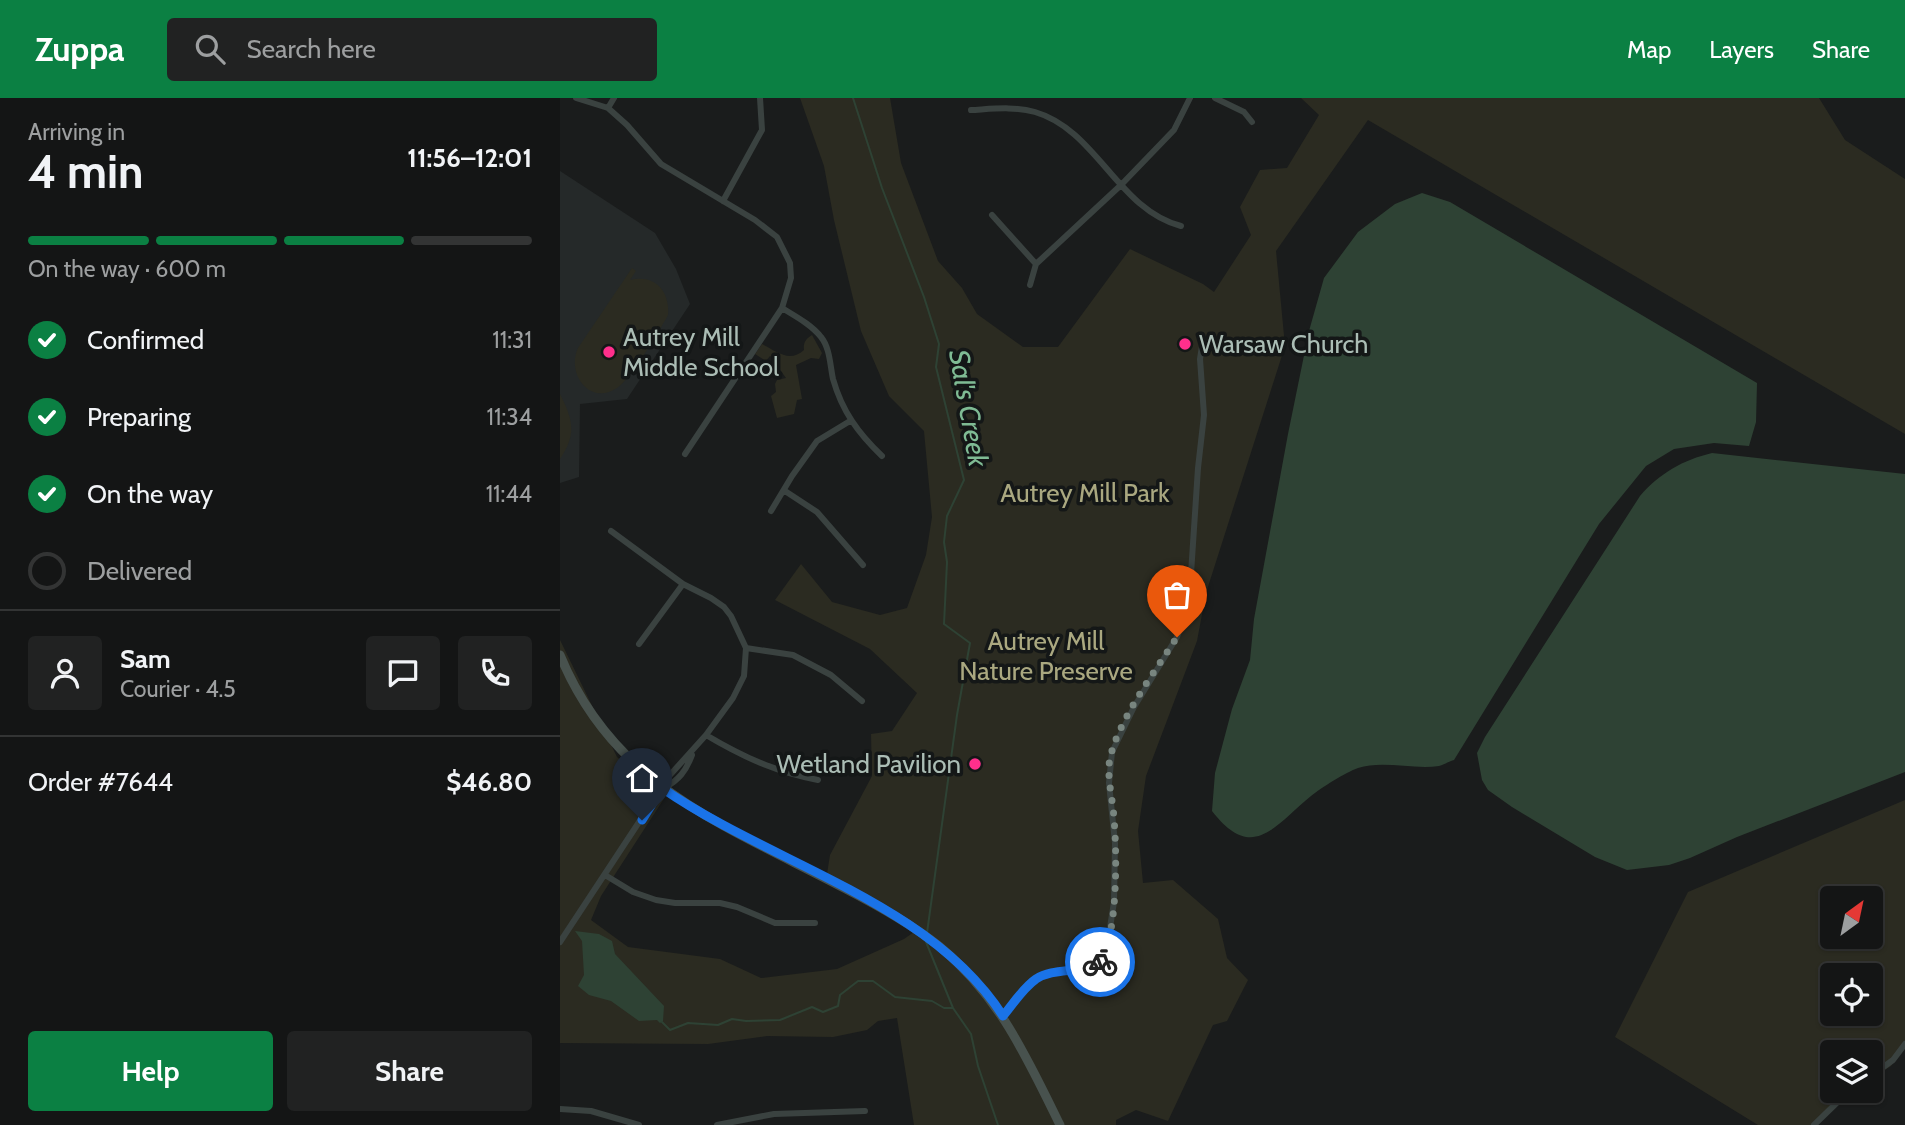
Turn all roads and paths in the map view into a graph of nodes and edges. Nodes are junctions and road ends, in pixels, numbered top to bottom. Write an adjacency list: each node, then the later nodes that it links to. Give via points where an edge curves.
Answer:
1 (576, 98): 6 (street)
2 (614, 98): 6 (street)
3 (760, 98): 10 (street, via 762,130)
4 (1190, 98): 9 (street, via 1174,130)
5 (1215, 98): 8 (street)
6 (608, 108): 10 (street, via 661,164)
7 (971, 110): 9 (street, via 1017,109 1063,124)
8 (1252, 121)
9 (1121, 185): 12 (street, via 1165,222); 13 (street)
10 (723, 201): 15 (street, via 777,237 788,255 791,278)
11 (992, 215): 13 (street)
12 (1181, 226)
13 (1036, 264): 14 (street)
14 (1030, 285)
15 (782, 307): 17 (street, via 823,339); 18 (street)
16 (1203, 340): 35 (street, via 1200,359 1205,415 1189,604 1177,637 1112,751 1114,902 1106,953 1091,968 1035,979)
17 (850, 421): 19 (street); 20 (street, via 817,441)
18 (685, 454)
19 (881, 456)
20 (785, 491): 21 (street); 23 (street, via 817,512)
21 (771, 511)
22 (611, 531): 24 (street)
23 (863, 565)
24 (683, 584): 25 (street); 26 (street, via 724,607)
25 (639, 644)
26 (746, 648): 28 (street, via 793,655 831,675); 29 (street, via 739,688)
27 (560, 654): 31 (main road, via 599,725)
28 (862, 701)
29 (706, 735): 30 (street, via 744,758); 31 (street, via 677,781)
30 (818, 780)
31 (662, 788): 32 (street); 35 (main road, via 912,927 962,967)
32 (606, 874): 33 (street, via 633,892 656,900 720,903 775,923); 34 (street)
33 (815, 923)
34 (560, 942)
35 (1003, 1016): 43 (main road)
36 (1905, 1044): 37 (street)
37 (1883, 1067)
38 (1837, 1103): 44 (street)
39 (560, 1109): 41 (street, via 591,1111)
40 (865, 1111): 42 (street, via 774,1114)
41 (639, 1125)
42 (719, 1125)
43 (1060, 1125)
44 (1814, 1125)

